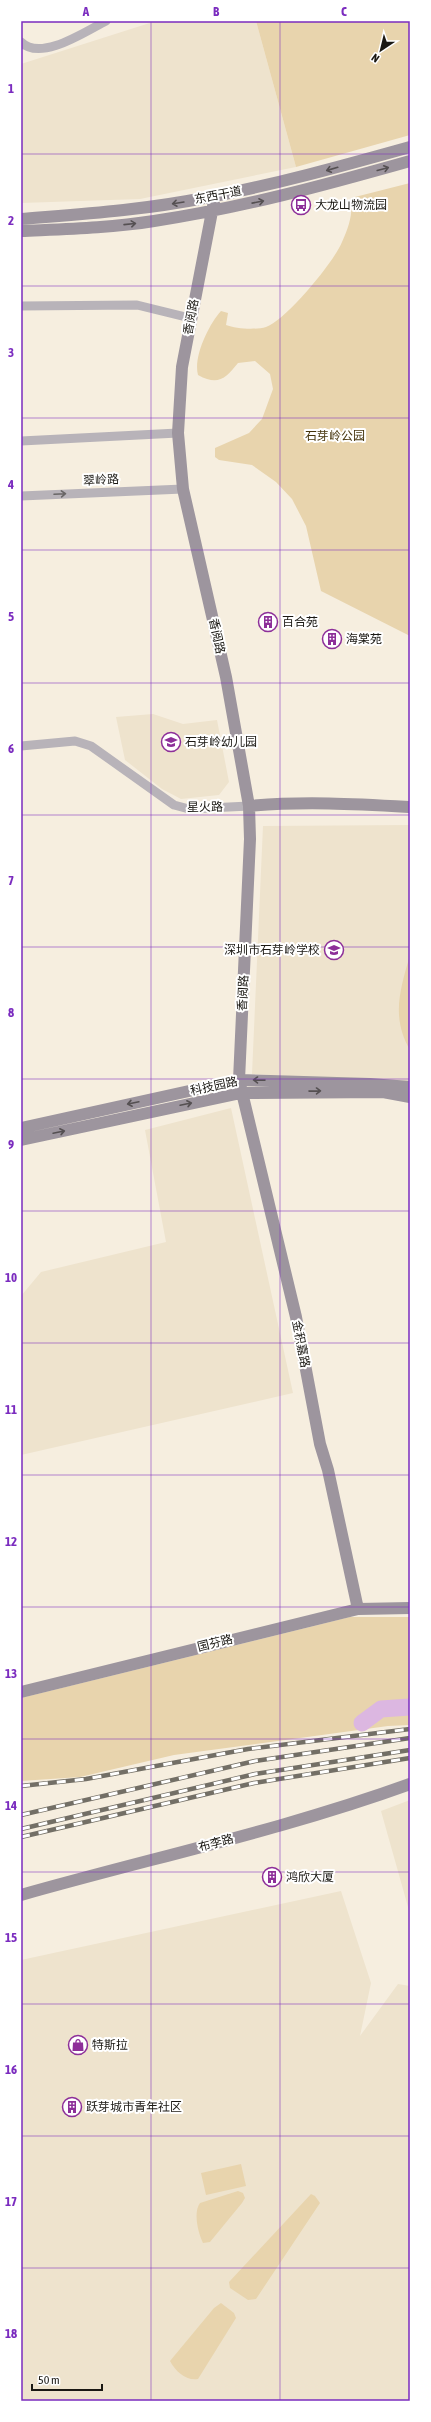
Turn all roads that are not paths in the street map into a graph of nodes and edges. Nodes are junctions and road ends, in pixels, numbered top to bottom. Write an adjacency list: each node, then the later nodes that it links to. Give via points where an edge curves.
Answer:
1 (106, 21): 2 (street, via 55,47 32,48)
2 (21, 42)
3 (410, 147): 5 (main road, 东西干道, one-way to 5, via 308,176)
4 (410, 161): 6 (main road, 东西干道, one-way to 4, via 275,199)
5 (215, 196): 6 (main road, 香阅路); 8 (main road, 东西干道, one-way to 8)
6 (213, 211): 10 (main road, 东西干道, one-way to 6, via 152,222); 14 (main road, 香阅路)
7 (21, 212): 8 (main road)
8 (104, 212): 9 (main road, 东西干道)
9 (21, 219)
10 (104, 226): 11 (main road, 东西干道); 12 (main road)
11 (21, 231)
12 (21, 238)
13 (21, 306): 14 (street, via 137,305)
14 (190, 318): 15 (main road, 香阅路, via 182,368)
15 (178, 433): 16 (street); 17 (main road, 香阅路)
16 (21, 440)
17 (183, 489): 18 (street, 翠岭路, one-way to 17); 20 (main road, 香阅路, via 226,677)
18 (21, 496)
19 (21, 746): 20 (street, 星火路, via 75,741 91,746 174,805 189,809)
20 (249, 806): 21 (main road, 星火路, via 321,803); 22 (main road, 香阅路, via 250,839)
21 (410, 807)
22 (239, 1080): 23 (main road, 科技园路, one-way to 22); 24 (main road, 金积嘉路); 26 (main road, 科技园路, one-way to 26)
23 (410, 1087)
24 (242, 1093): 25 (main road, 科技园路, one-way to 25, via 383,1092); 27 (main road, 科技园路, one-way to 24); 28 (main road, 金积嘉路, via 296,1317 320,1444)
25 (410, 1097)
26 (21, 1128)
27 (21, 1140)
28 (358, 1608): 29 (main road, 国芬路); 30 (main road, 国芬路)
29 (410, 1608)
30 (21, 1692)
31 (410, 1784): 32 (main road, 布李路, via 223,1842 104,1871)
32 (21, 1895)

